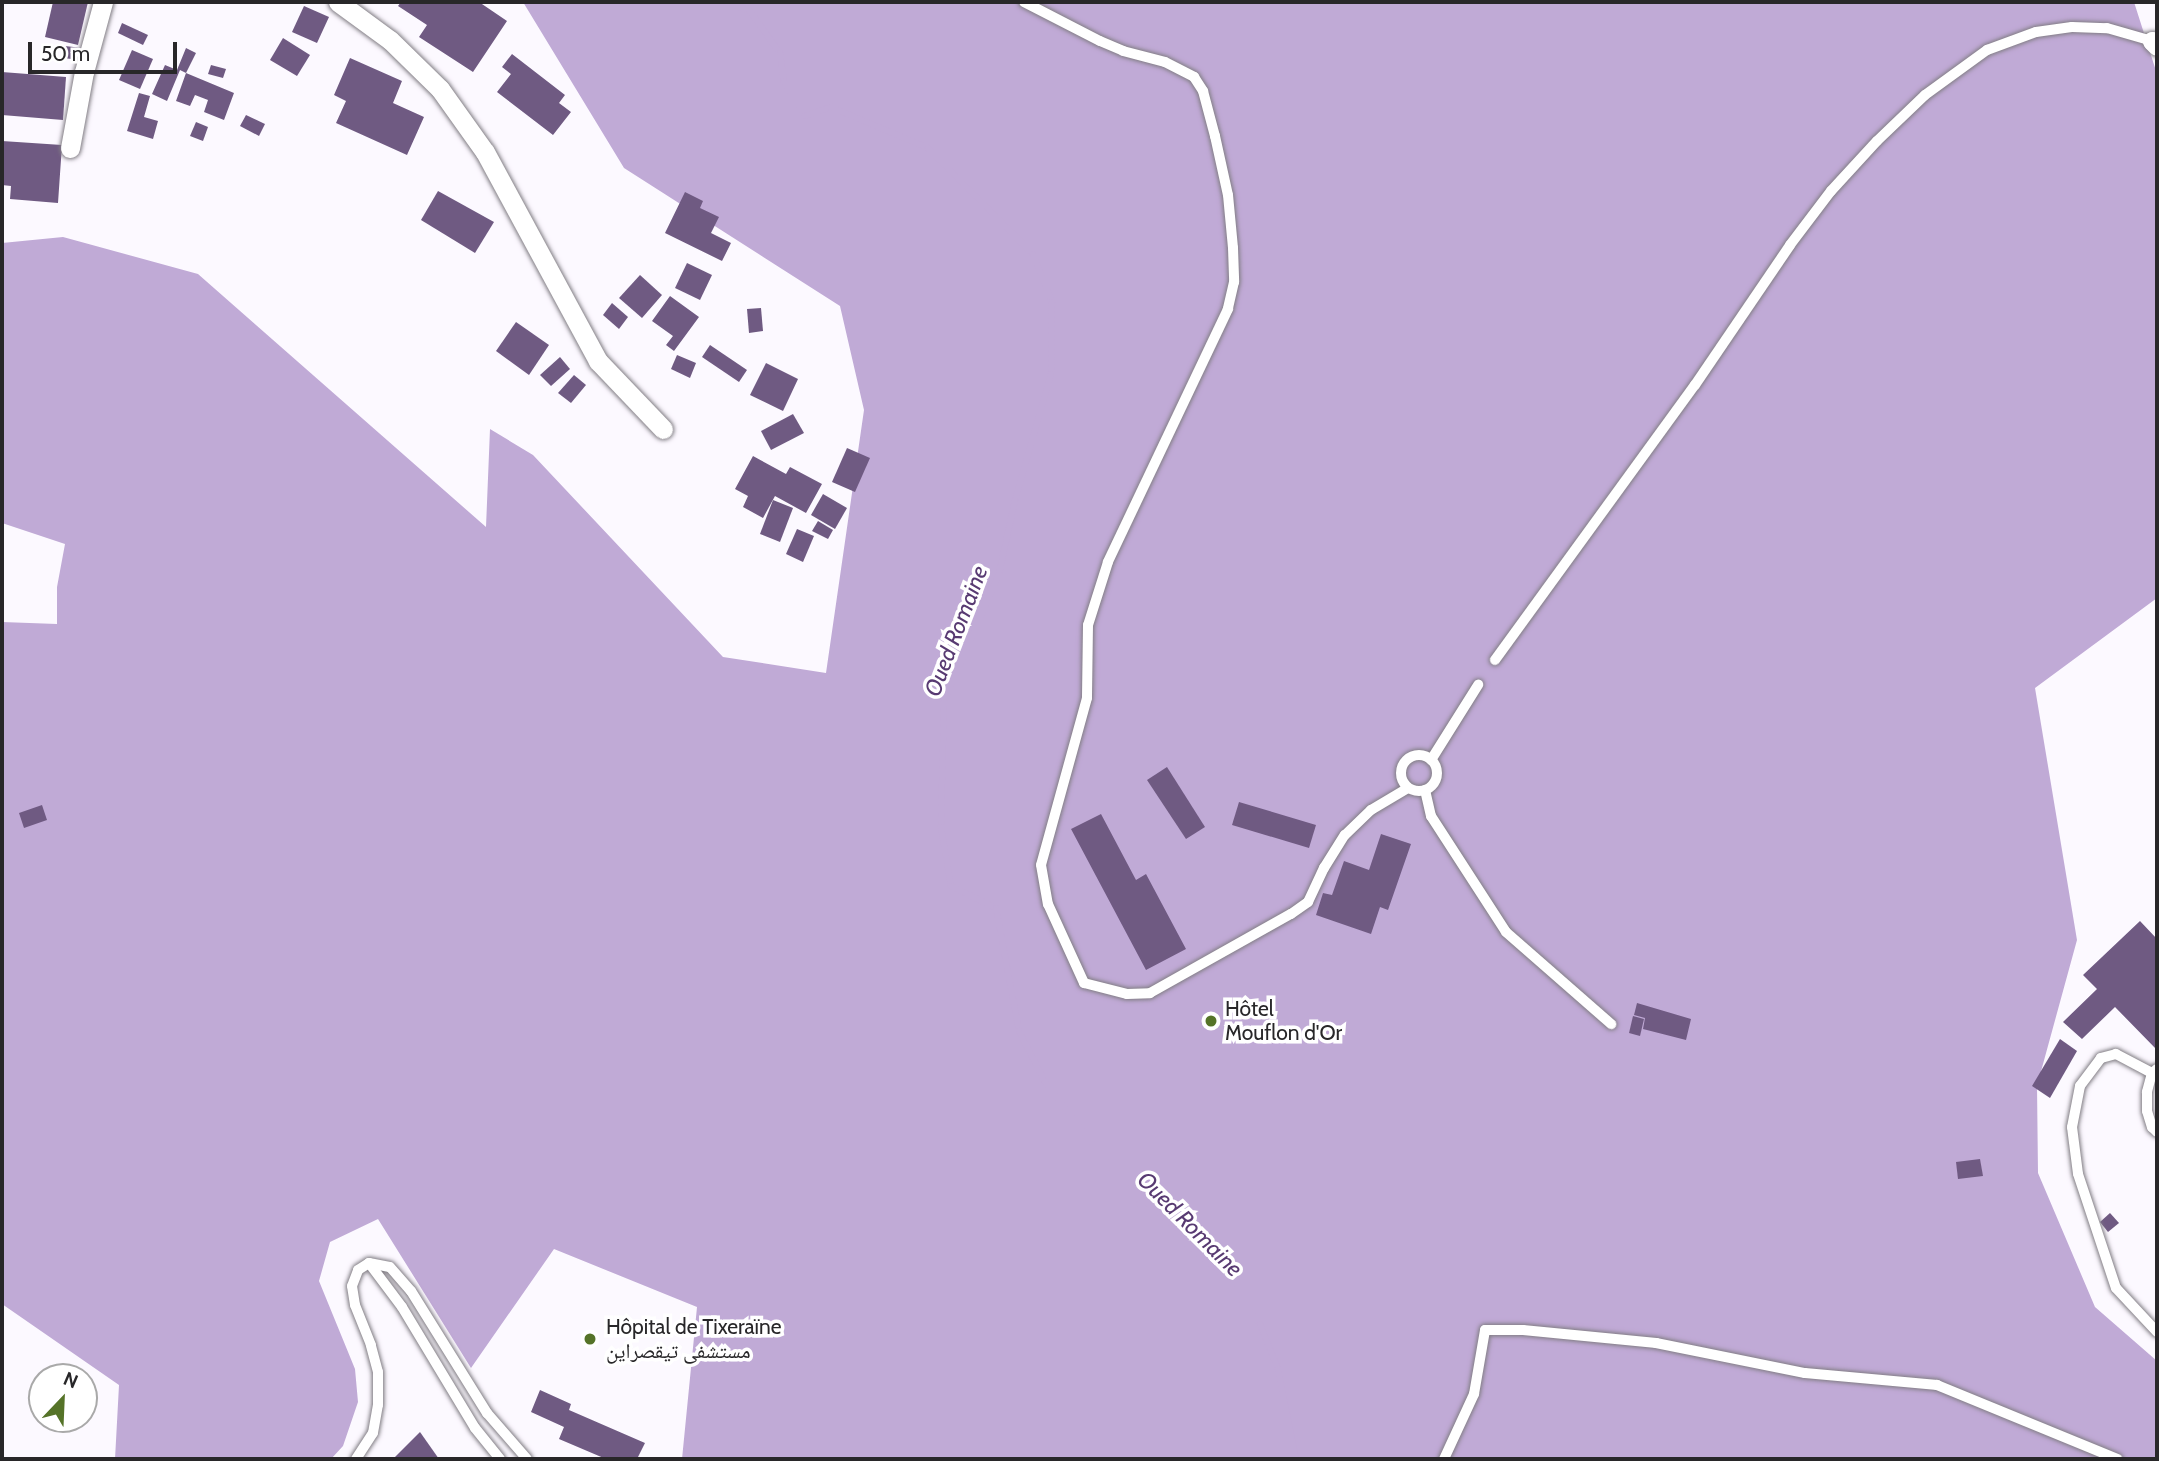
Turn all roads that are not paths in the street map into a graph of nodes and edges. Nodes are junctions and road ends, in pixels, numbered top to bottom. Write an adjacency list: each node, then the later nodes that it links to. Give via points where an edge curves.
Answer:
1 (103, 2): 5 (street)
2 (338, 2): 6 (street, via 390,40 440,89 485,152 598,361)
3 (1024, 2): 10 (lane, via 1100,41 1165,62 1194,77 1206,99 1215,136 1233,248 1234,282 1228,309 1108,562 1088,625 1087,698 1041,865 1048,904 1084,983 1127,994 1150,993 1291,914 1308,902 1345,835 1371,810)
4 (2156, 43): 7 (lane, via 2108,28 2036,32 1987,50 1925,95 1840,181 1790,245 1695,385)
5 (70, 148)
6 (663, 429)
7 (1495, 660)
8 (1478, 685): 9 (lane)
9 (1431, 760): 10 (lane, via 1414,755 1404,762 1401,778); 11 (lane, via 1436,777)
10 (1408, 788): 11 (lane)
11 (1425, 790): 12 (lane, via 1431,816 1506,932)
12 (1611, 1024)
13 (2155, 1071): 14 (lane, via 2147,1092 2147,1111); 16 (lane, via 2116,1054 2101,1058 2080,1087 2072,1127 2078,1174 2116,1287)
14 (2157, 1132)
15 (369, 1264): 17 (lane, via 358,1270 352,1286 378,1372 379,1405 373,1433); 18 (lane, via 402,1307 468,1418); 19 (lane, via 390,1267 411,1292 487,1413)
16 (2157, 1332)
17 (356, 1459)
18 (500, 1459)
19 (527, 1459)
20 (1444, 1459): 21 (lane, via 1474,1394 1485,1330 1656,1343 1805,1373 1937,1385)
21 (2117, 1459)

